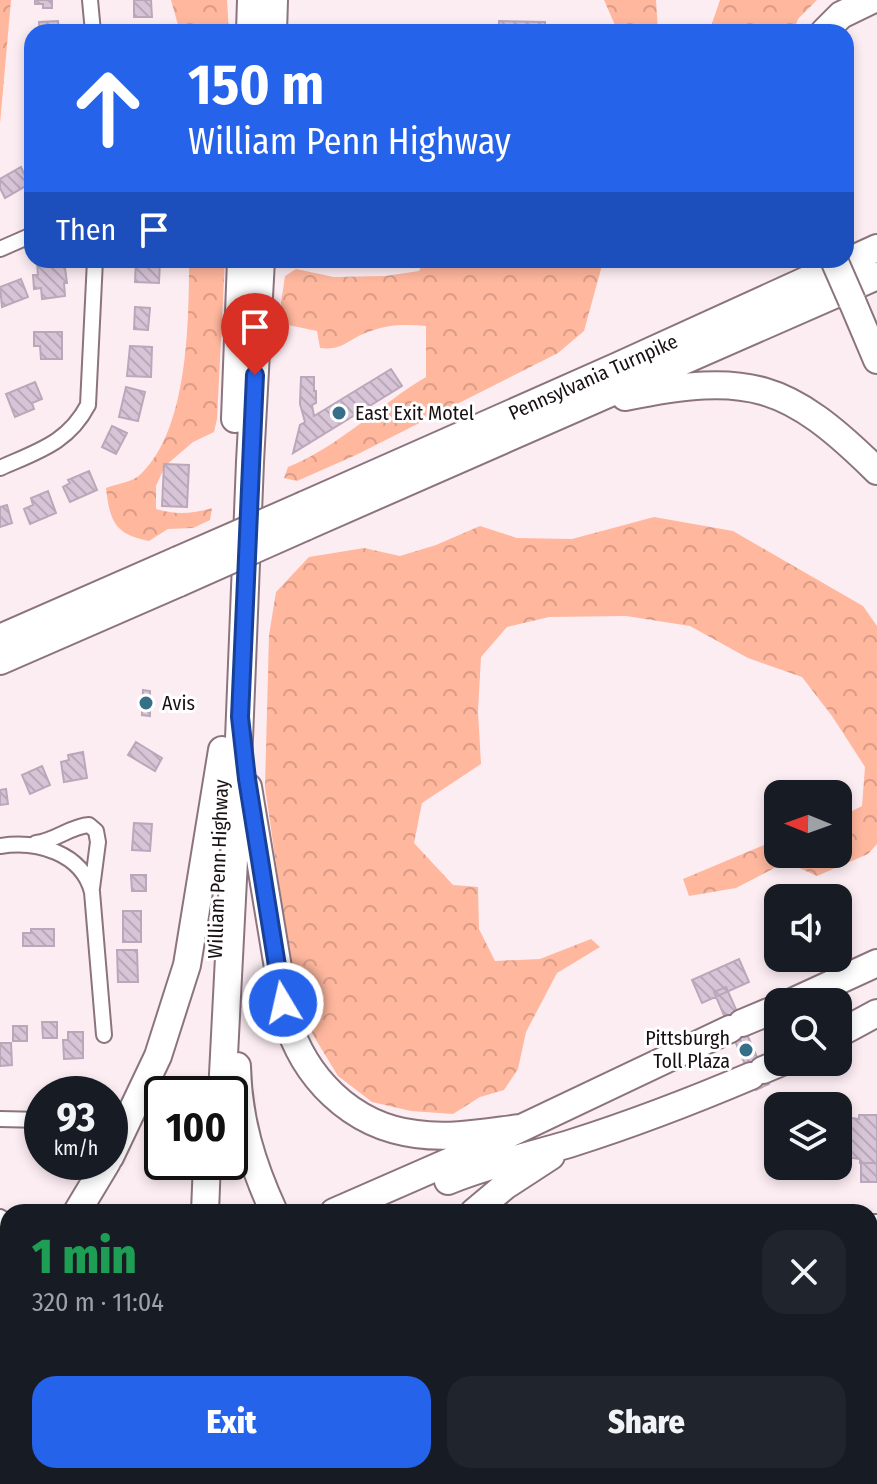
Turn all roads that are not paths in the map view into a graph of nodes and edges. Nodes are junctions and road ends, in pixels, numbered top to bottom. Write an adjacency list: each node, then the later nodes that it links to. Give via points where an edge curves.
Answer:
1 (90, 0): 6 (street)
2 (251, 0): 7 (highway)
3 (274, 0): 8 (highway)
4 (872, 0): 9 (highway)
5 (877, 17): 10 (highway)
6 (92, 24)
7 (250, 24)
8 (273, 24)
9 (832, 24)
10 (854, 27)
11 (24, 238): 13 (street)
12 (877, 248): 14 (highway, Pennsylvania Turnpike)
13 (0, 249)
14 (854, 259)
15 (95, 268): 25 (street, via 88,405 80,422 66,436)
16 (241, 268): 32 (highway, William Penn Highway)
17 (261, 268): 31 (highway, William Penn Highway)
18 (833, 268): 27 (highway, Pennsylvania Turnpike)
19 (842, 268): 21 (highway, bridge)
20 (852, 268): 21 (highway)
21 (864, 291): 22 (highway); 23 (highway); 24 (highway, Pennsylvania Turnpike)
22 (877, 328)
23 (877, 360)
24 (575, 407): 26 (highway, via 688,385 752,387 780,396 818,419); 27 (highway, Pennsylvania Turnpike)
25 (0, 468)
26 (877, 471)
27 (304, 516): 28 (highway, Pennsylvania Turnpike, bridge)
28 (178, 571): 29 (highway, Pennsylvania Turnpike); 30 (highway, Pennsylvania Turnpike)
29 (0, 638)
30 (0, 661)
31 (240, 717): 33 (highway, William Penn Highway); 49 (highway, via 283,1003 304,1062 341,1103 389,1128 442,1135)
32 (222, 750): 44 (highway, William Penn Highway); 48 (highway, via 181,989)
33 (235, 840): 45 (highway, William Penn Highway); 57 (highway, via 238,1096 247,1146)
34 (25, 844): 35 (street); 36 (street, via 69,859 88,878); 36 (street, via 89,825 98,842)
35 (0, 846)
36 (92, 892): 42 (street)
37 (877, 963): 38 (highway)
38 (823, 988)
39 (877, 1013): 41 (highway)
40 (764, 1014): 49 (highway)
41 (852, 1026)
42 (104, 1035)
43 (764, 1069): 50 (highway)
44 (210, 1076)
45 (223, 1076)
46 (0, 1119): 47 (street)
47 (24, 1120)
48 (128, 1120)
49 (521, 1128): 58 (highway)
50 (571, 1143): 59 (highway, via 480,1168); 60 (highway)
51 (97, 1180): 54 (highway)
52 (206, 1180): 55 (highway)
53 (218, 1180): 56 (highway)
54 (82, 1204)
55 (205, 1204)
56 (217, 1204)
57 (271, 1204)
58 (352, 1204)
59 (394, 1204)
60 (484, 1204)

